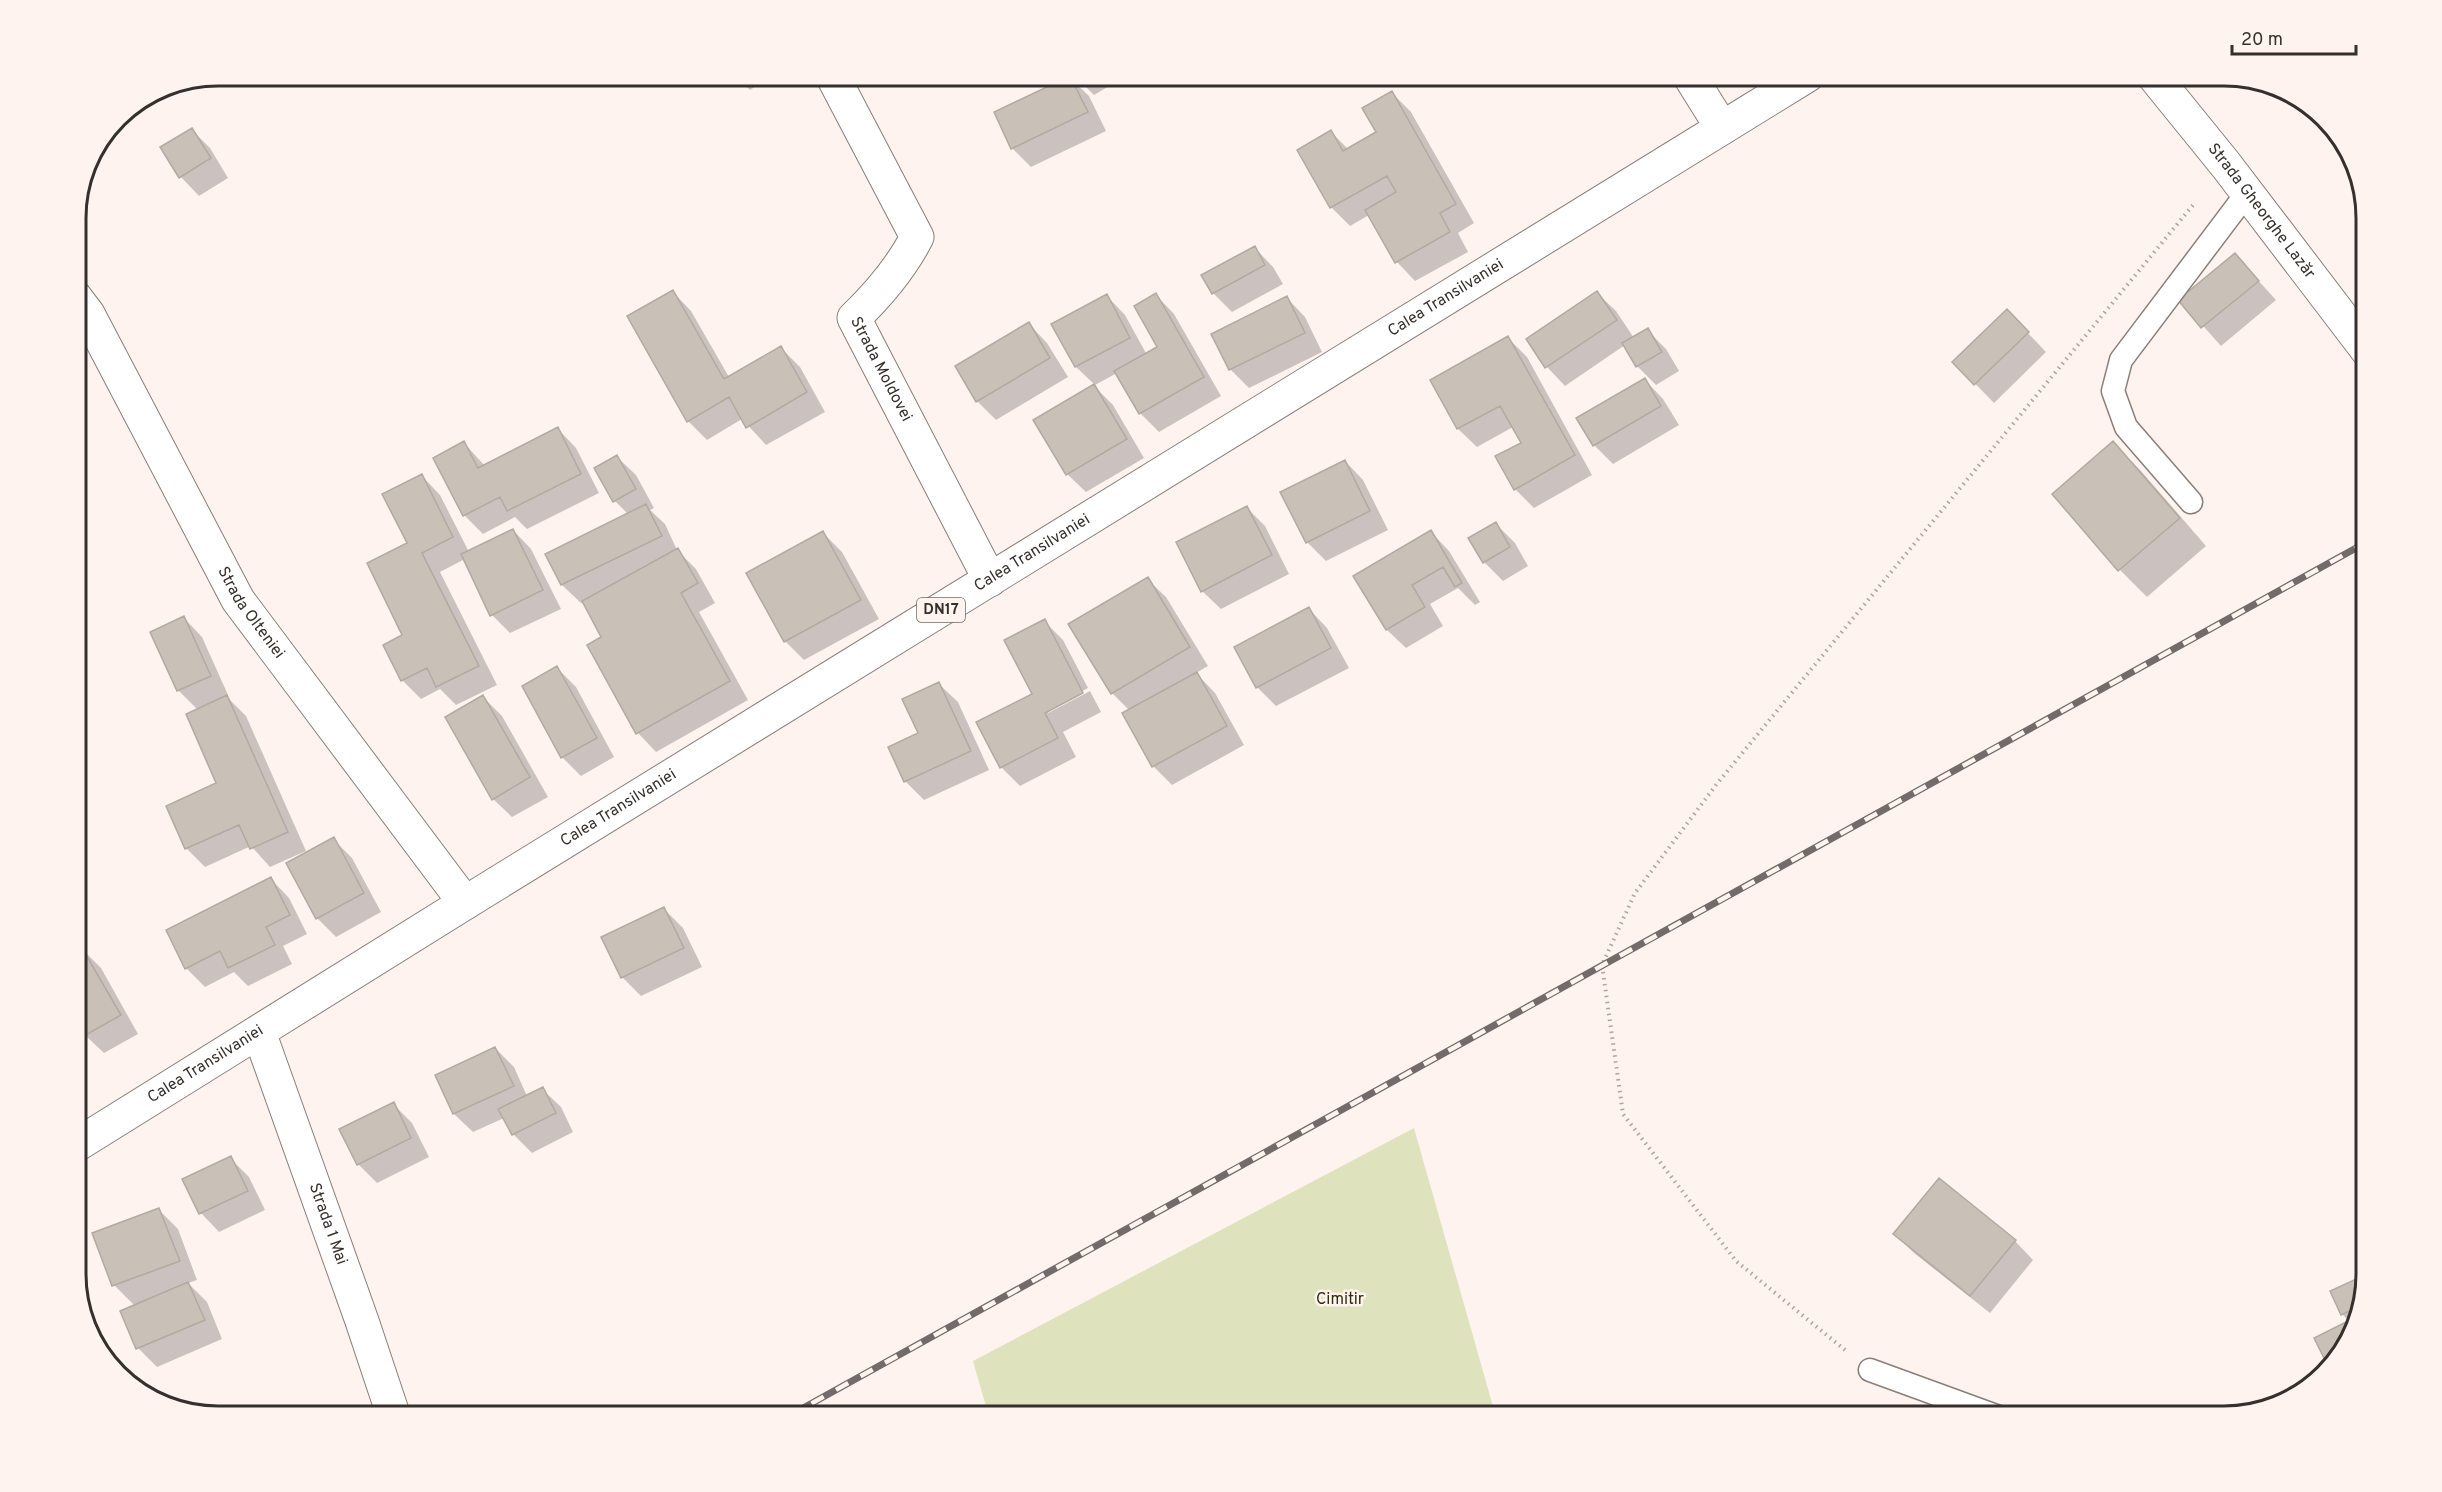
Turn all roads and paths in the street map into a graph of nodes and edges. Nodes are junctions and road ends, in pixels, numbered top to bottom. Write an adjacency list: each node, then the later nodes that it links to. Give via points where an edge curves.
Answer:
1 (837, 86): 11 (main road, Strada Moldovei, via 917,237 879,295 854,318)
2 (1696, 86): 5 (main road)
3 (1790, 86): 5 (main road, Calea Transilvaniei / DN17)
4 (2162, 86): 6 (main road, Strada Gheorghe Lazăr)
5 (1722, 128): 11 (main road, Calea Transilvaniei / DN17)
6 (2226, 165): 7 (main road, Strada Gheorghe Lazăr); 15 (path, via 1716,785 1635,893 1602,965 1623,1114 1736,1262)
7 (2247, 193): 9 (main road, Strada Gheorghe Lazăr); 10 (lane, via 2121,360 2113,391 2126,427)
8 (86, 311): 12 (main road, Strada Olteniei, via 238,600)
9 (2356, 336)
10 (2191, 502)
11 (990, 580): 12 (main road, Calea Transilvaniei / DN17)
12 (465, 903): 13 (main road, Calea Transilvaniei / DN17)
13 (259, 1032): 14 (main road, Calea Transilvaniei / DN17); 16 (main road, Strada 1 Mai)
14 (86, 1139)
15 (1870, 1370): 17 (lane)
16 (390, 1406)
17 (1969, 1406)

